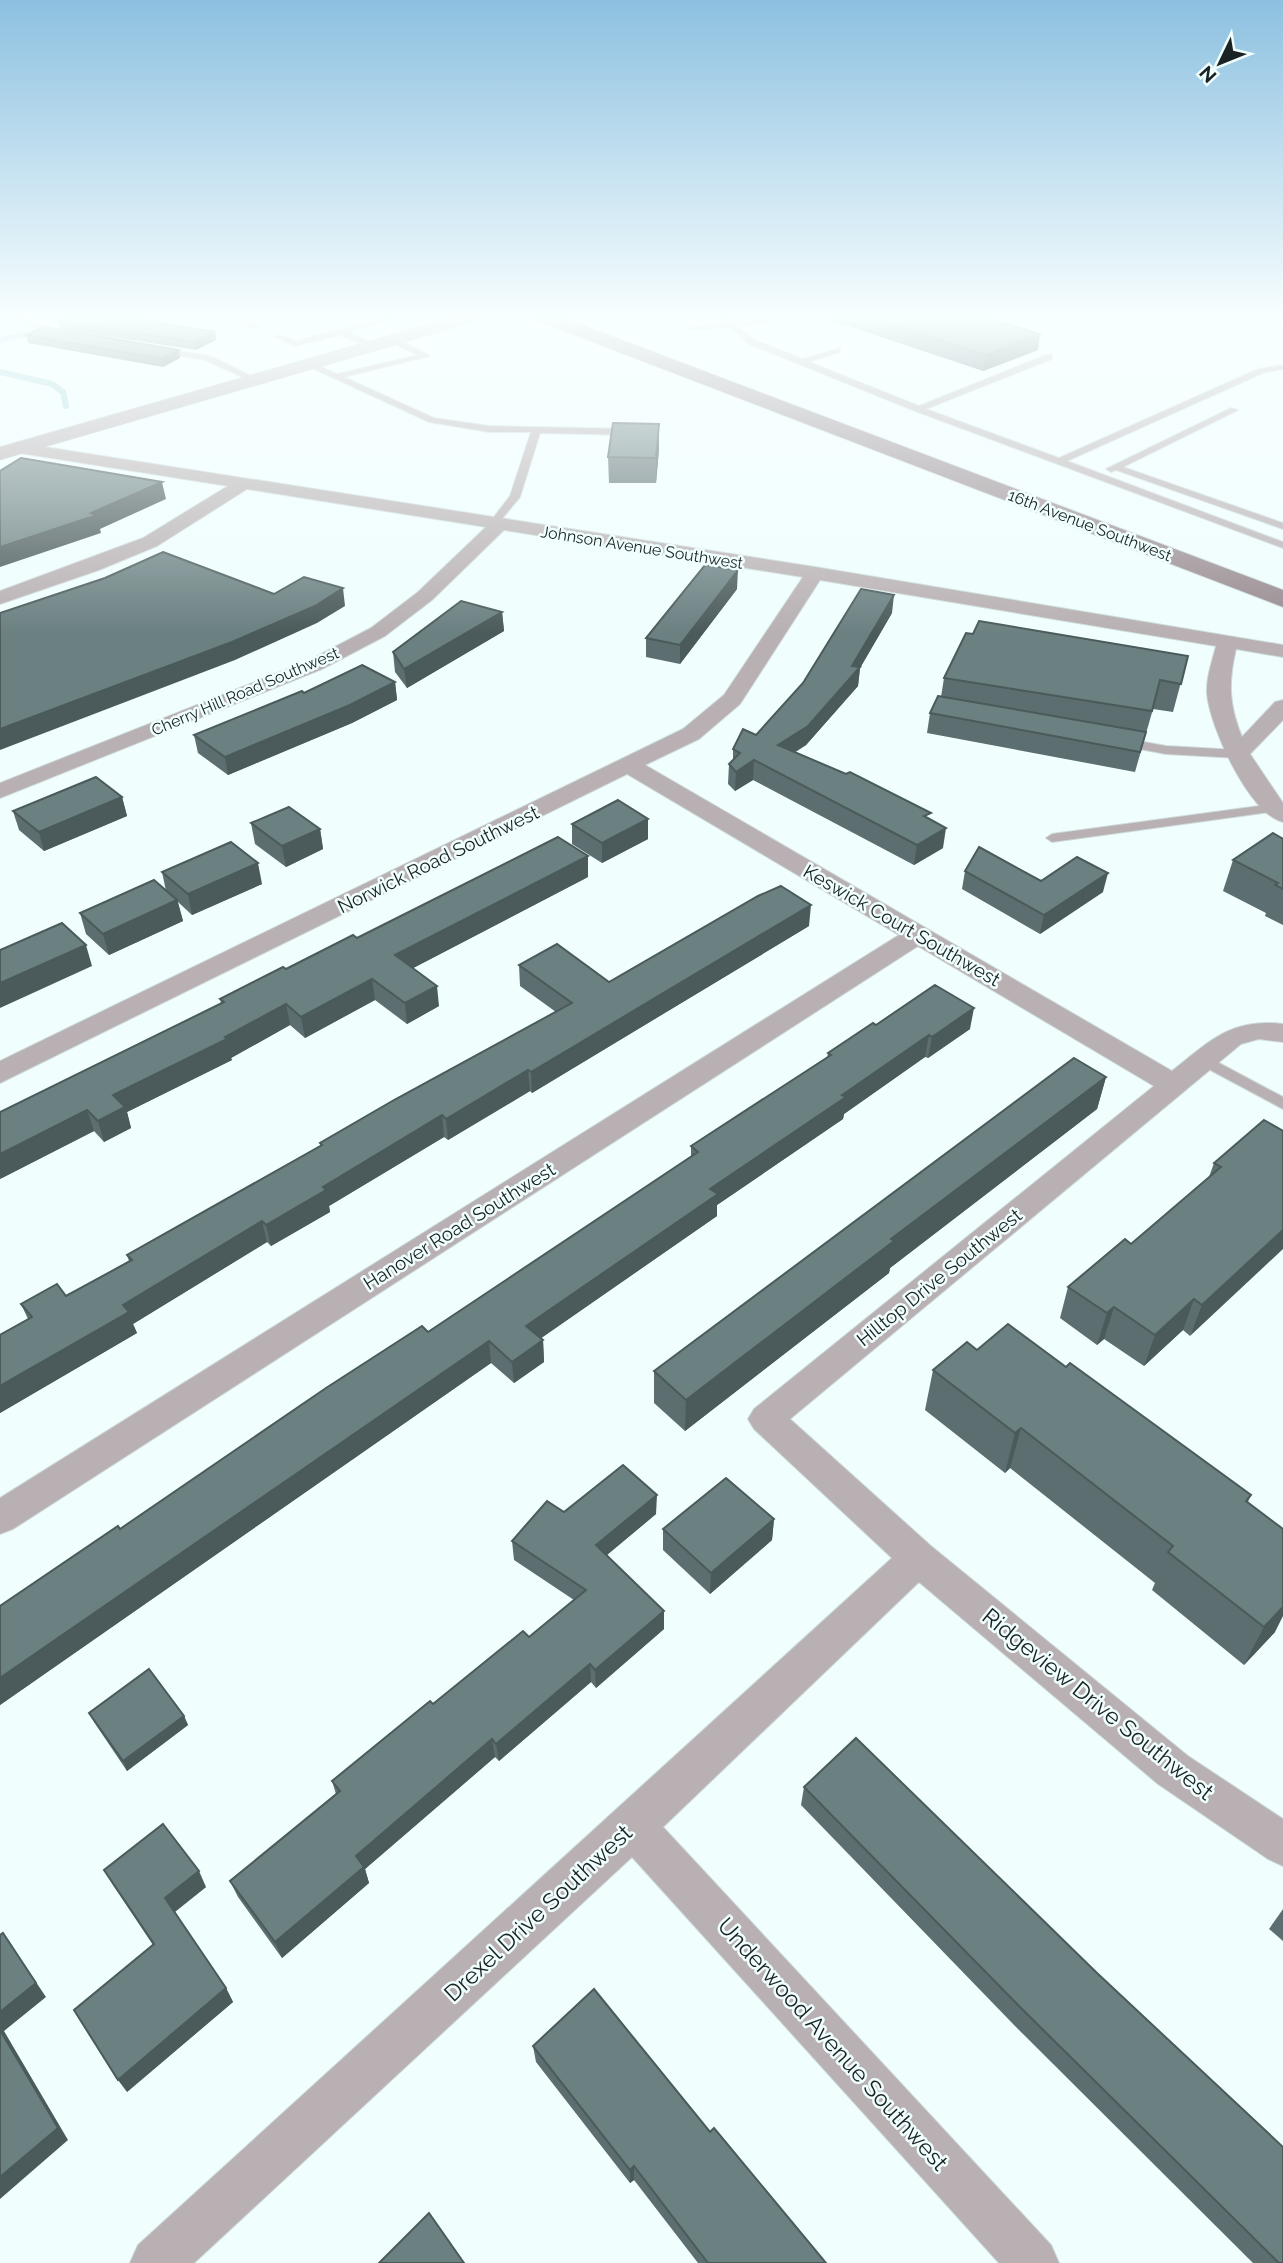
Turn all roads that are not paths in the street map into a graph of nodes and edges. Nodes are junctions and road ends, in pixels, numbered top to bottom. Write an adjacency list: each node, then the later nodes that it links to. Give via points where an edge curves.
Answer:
1 (100, 423): 10 (street)
2 (449, 423): 8 (lane)
3 (822, 423): 11 (main road, 16th Avenue Southwest)
4 (837, 423): 11 (main road, 16th Avenue Southwest)
5 (954, 423): 12 (lane)
6 (1146, 423): 12 (lane)
7 (1208, 423): 13 (lane)
8 (536, 430): 9 (lane); 16 (lane, via 514,497)
9 (647, 432)
10 (6, 449): 15 (street, Johnson Avenue Southwest)
11 (897, 451): 21 (main road, 16th Avenue Southwest)
12 (1058, 462): 14 (lane)
13 (1116, 467): 14 (lane); 17 (lane)
14 (1096, 476): 18 (lane)
15 (245, 483): 16 (street, Johnson Avenue Southwest); 20 (street, via 150,542)
16 (496, 524): 19 (street, Johnson Avenue Southwest); 28 (street, Cherry Hill Road Southwest, via 425,596 378,632 315,665)
17 (1283, 526)
18 (1283, 545)
19 (815, 573): 22 (street, Johnson Avenue Southwest); 27 (street, Norwick Road Southwest, via 732,699 691,734)
20 (0, 598)
21 (1283, 599)
22 (1228, 640): 23 (street, Johnson Avenue Southwest); 26 (street, via 1218,694)
23 (1283, 651)
24 (1283, 707): 26 (street)
25 (1113, 741): 26 (lane)
26 (1237, 754): 29 (street)
27 (629, 766): 31 (street, Keswick Court Southwest); 34 (street, Norwick Road Southwest)
28 (0, 791)
29 (1278, 812): 30 (lane)
30 (1052, 838)
31 (917, 934): 35 (street, Keswick Court Southwest); 37 (street, Hanover Road Southwest)
32 (1283, 1034): 33 (street, Hilltop Drive Southwest, via 1259,1030 1231,1038)
33 (1204, 1060): 35 (street, Hilltop Drive Southwest); 36 (lane)
34 (0, 1073)
35 (1174, 1085): 38 (street, Hilltop Drive Southwest, via 766,1419)
36 (1283, 1104)
37 (0, 1518)
38 (918, 1558): 39 (street, Drexel Drive Southwest); 40 (street, Ridgeview Drive Southwest, via 1172,1770)
39 (634, 1826): 41 (street, Drexel Drive Southwest); 42 (street, Underwood Avenue Southwest)
40 (1283, 1844)
41 (156, 2263)
42 (1033, 2263)

